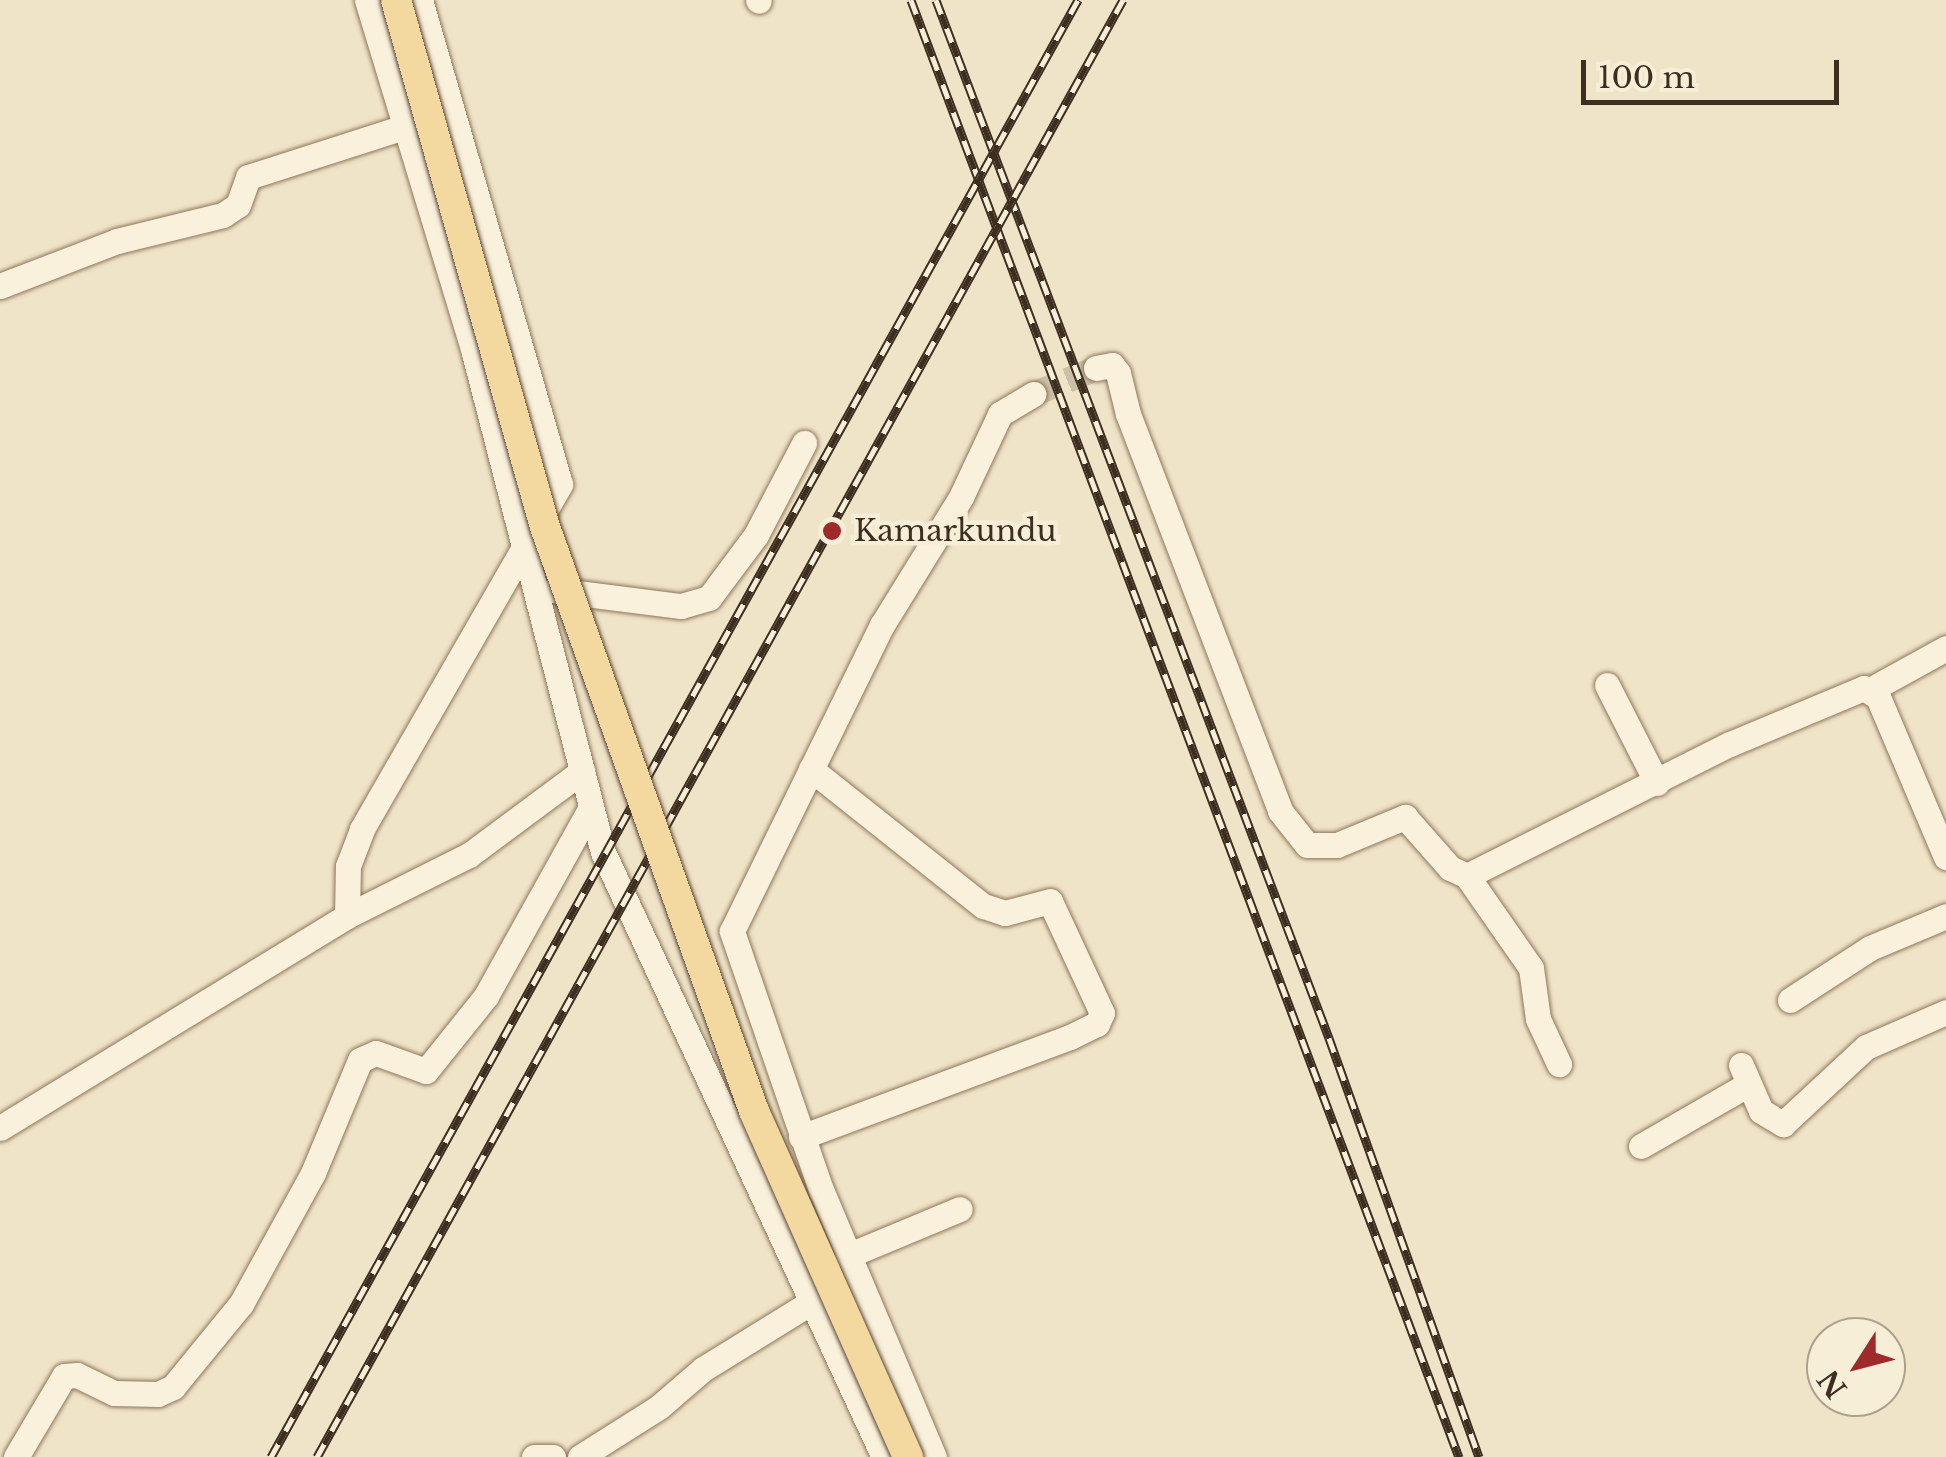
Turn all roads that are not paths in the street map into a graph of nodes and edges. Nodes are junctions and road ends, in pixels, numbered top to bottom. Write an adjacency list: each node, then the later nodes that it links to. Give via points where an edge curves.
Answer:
1 (367, 0): 4 (street)
2 (396, 0): 36 (main road, bridge, via 562,579 754,1111)
3 (420, 0): 9 (street, via 560,472 558,495)
4 (404, 127): 5 (street, via 248,177 238,205 222,216 117,241); 9 (street, via 474,353)
5 (0, 286)
6 (1096, 368): 19 (street, via 1112,365 1118,373 1128,414 1294,834 1322,848 1405,817 1450,868)
7 (1033, 394): 14 (street, via 1000,414 961,497 882,624)
8 (804, 443): 10 (street, via 756,534 709,598 681,606)
9 (524, 548): 10 (street); 20 (street, via 362,829 348,866)
10 (535, 588): 15 (street)
11 (1946, 648): 13 (street)
12 (1606, 685): 16 (street)
13 (1870, 690): 16 (street, via 1853,690); 18 (street)
14 (811, 769): 26 (street, via 732,931); 26 (street, via 984,906 1005,912 1050,901 1102,1012 1096,1024 1070,1037)
15 (582, 771): 17 (street); 20 (street, via 468,854)
16 (1657, 783): 19 (street)
17 (591, 807): 30 (street, via 622,898); 31 (street, via 486,996 426,1071 376,1053 360,1060 313,1173 241,1304 172,1387 158,1394 114,1393 64,1376)
18 (1946, 857)
19 (1466, 876): 24 (street, via 1532,968 1538,1018)
20 (347, 916): 25 (street)
21 (1946, 916): 22 (street, via 1870,948)
22 (1790, 1000)
23 (1946, 1012): 27 (street, via 1910,1022 1849,1059 1783,1124 1761,1112 1744,1075)
24 (1559, 1064)
25 (0, 1128)
26 (801, 1137): 29 (street)
27 (1641, 1146)
28 (960, 1209): 29 (street)
29 (846, 1256): 37 (street)
30 (814, 1301): 34 (street); 35 (street)
31 (16, 1457)
32 (534, 1457): 33 (street)
33 (553, 1457)
34 (580, 1457)
35 (884, 1457)
36 (908, 1457)
37 (934, 1457)

